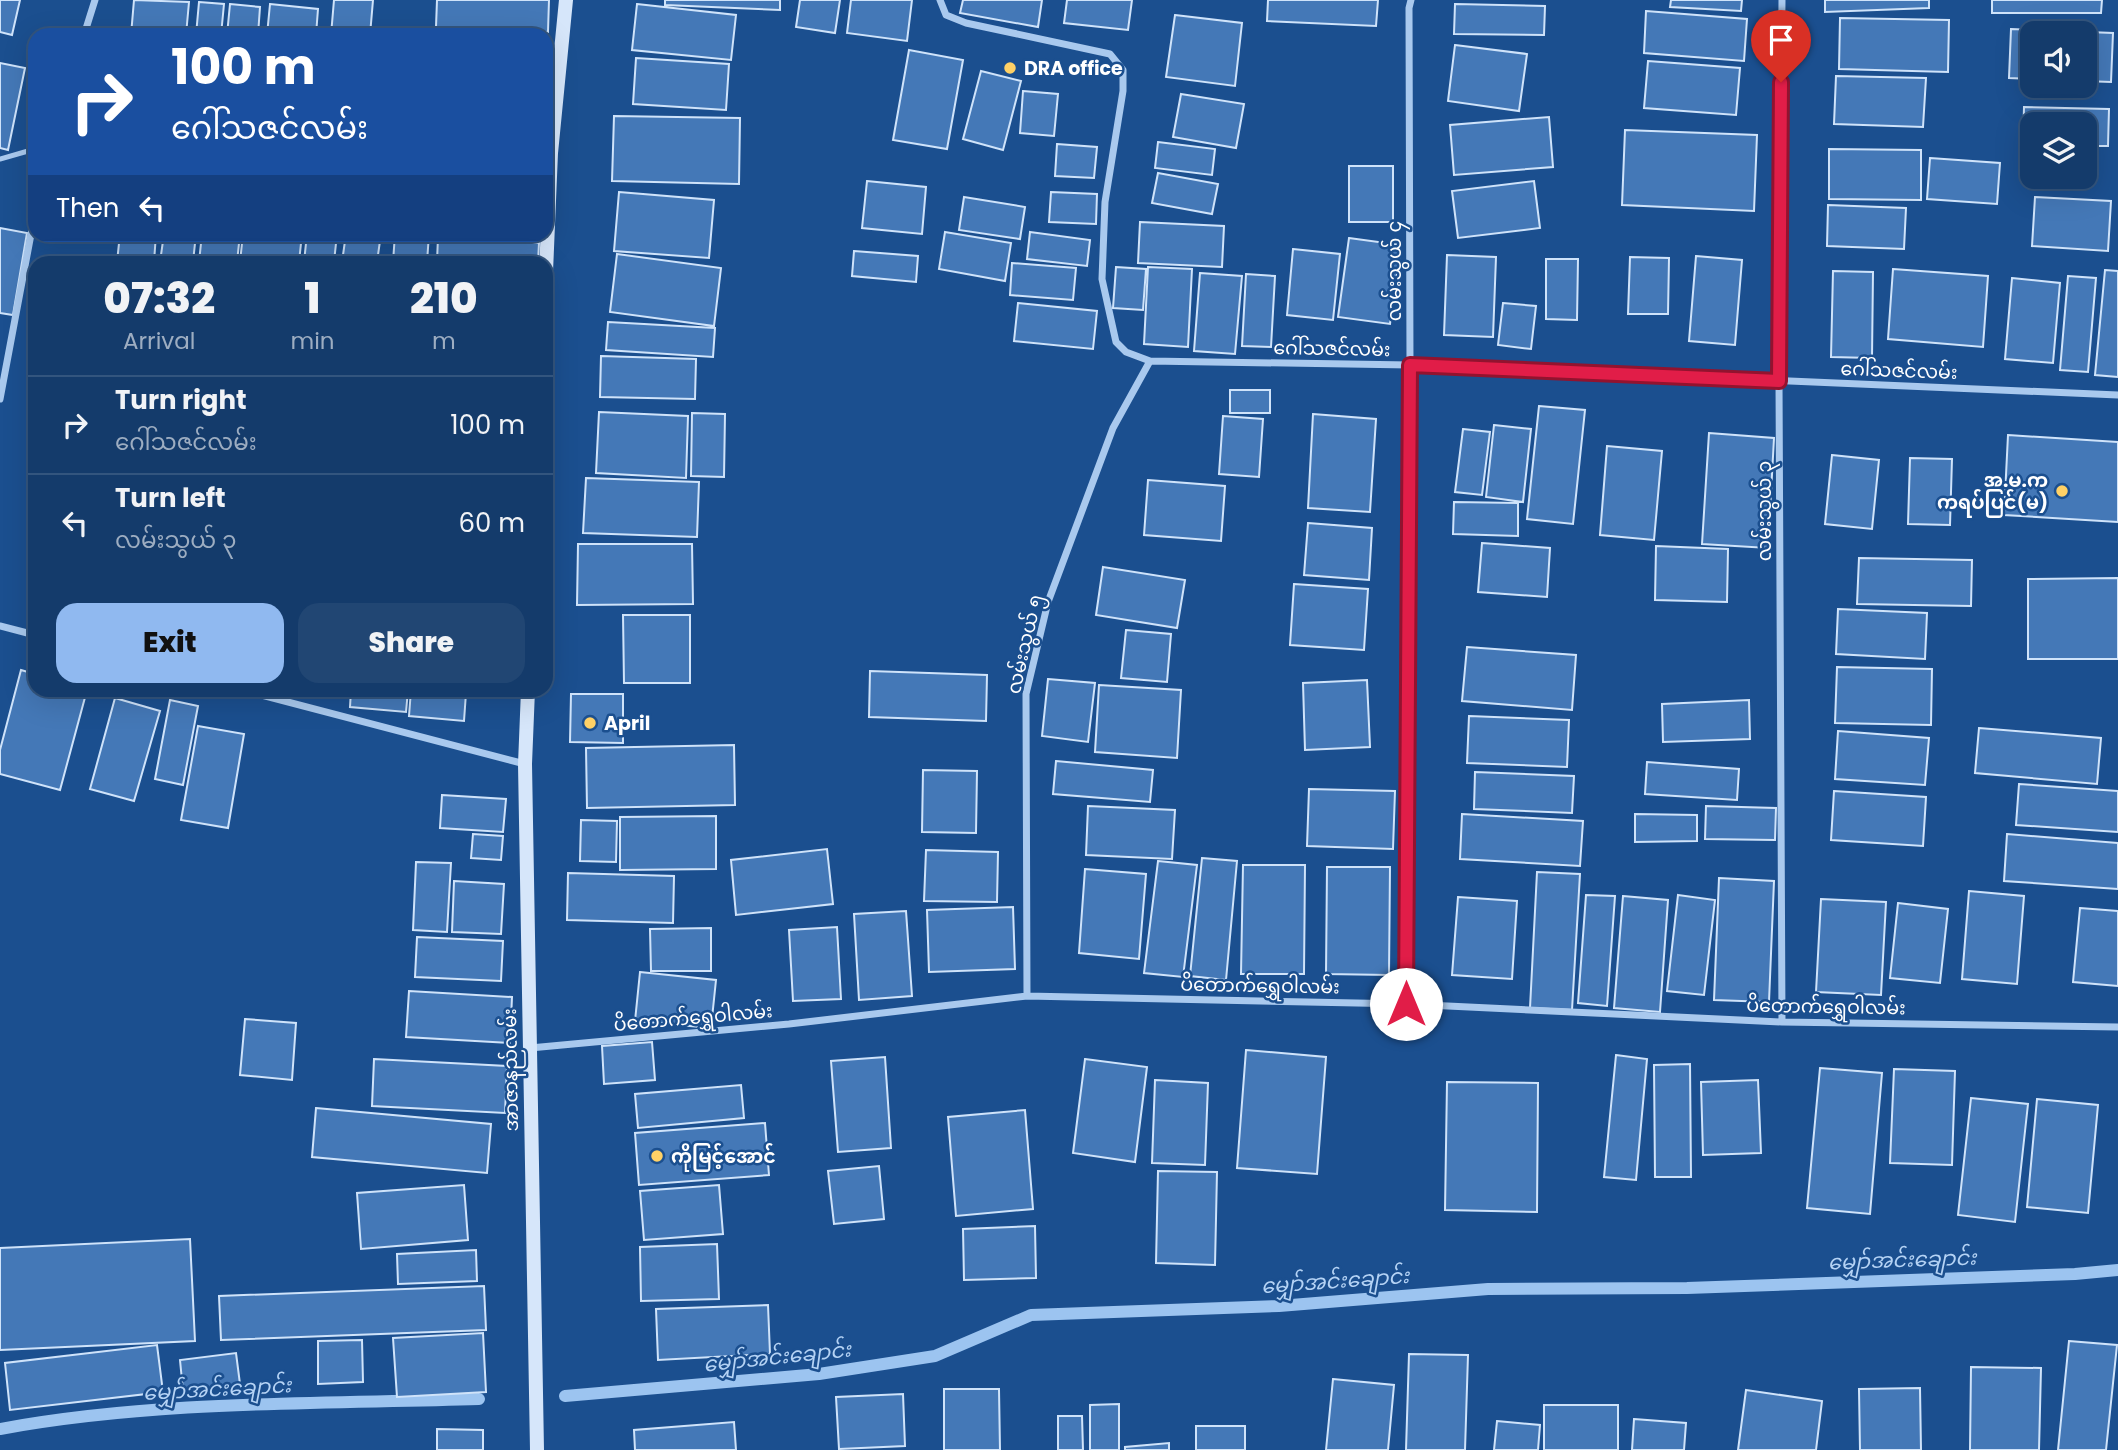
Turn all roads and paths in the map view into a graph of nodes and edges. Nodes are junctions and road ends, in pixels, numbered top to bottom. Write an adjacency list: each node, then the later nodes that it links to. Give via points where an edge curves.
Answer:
1 (95, 0): 6 (street)
2 (566, 0): 7 (main road)
3 (940, 0): 11 (street, ဂေါ်သဇင်လမ်း, via 946,15 966,23 1110,54 1123,70 1105,202 1102,279 1116,342 1126,352)
4 (1411, 0): 12 (street, လမ်းသွယ် ၄)
5 (1782, 0): 13 (street, လမ်းသွယ် ၃)
6 (86, 28)
7 (553, 117)
8 (28, 151): 9 (lane)
9 (0, 159)
10 (30, 242): 15 (street)
11 (1150, 361): 12 (street, ဂေါ်သဇင်လမ်း); 21 (street, လမ်းသွယ် ၅, via 1114,428 1048,602 1026,694)
12 (1410, 365): 13 (street, ဂေါ်သဇင်လမ်း); 22 (street, လမ်းသွယ် ၄)
13 (1779, 381): 14 (street, ဂေါ်သဇင်လမ်း); 23 (street, လမ်းသွယ် ၃)
14 (2118, 395)
15 (0, 399)
16 (0, 626): 17 (street)
17 (28, 633)
18 (269, 697): 20 (street)
19 (528, 697): 20 (main road, အာဇာနည်လမ်း)
20 (525, 764): 25 (main road, အာဇာနည်လမ်း)
21 (1027, 996): 22 (street, ပိတောက်ရွှေဝါလမ်း); 25 (street, ပိတောက်ရွှေဝါလမ်း)
22 (1406, 1004): 23 (street, ပိတောက်ရွှေဝါလမ်း)
23 (1782, 1023): 24 (street, ပိတောက်ရွှေဝါလမ်း)
24 (2118, 1027)
25 (529, 1048): 26 (main road, အာဇာနည်လမ်း)
26 (537, 1450)

